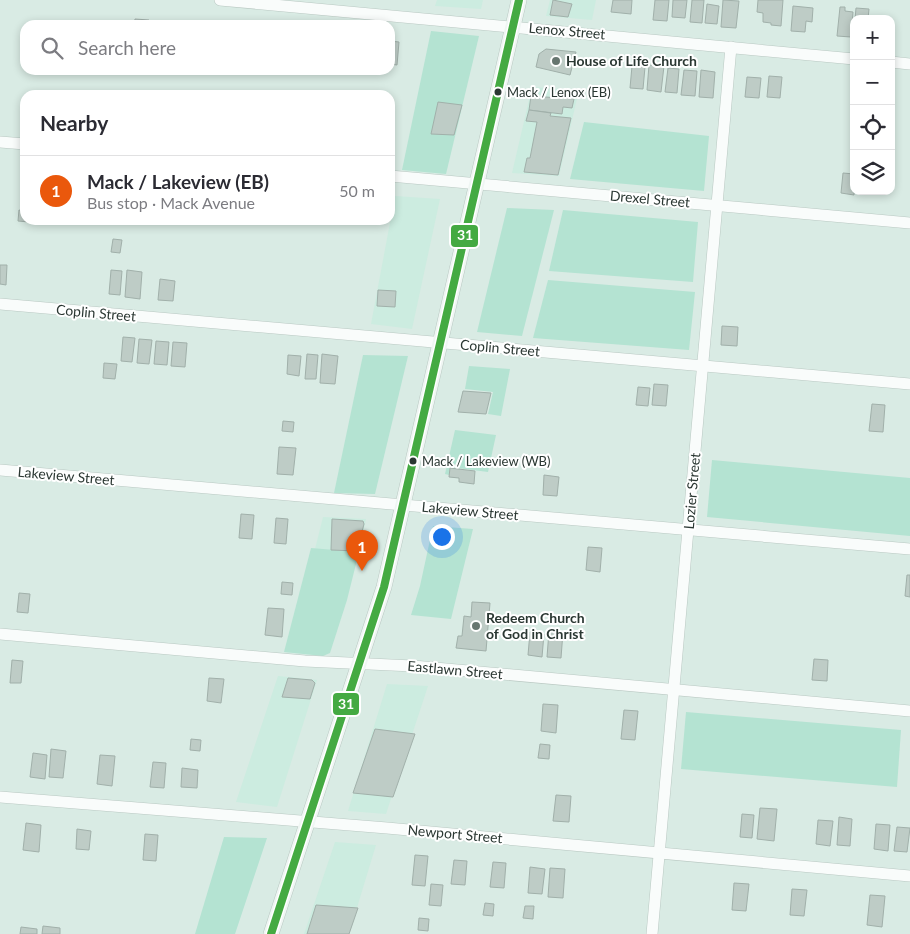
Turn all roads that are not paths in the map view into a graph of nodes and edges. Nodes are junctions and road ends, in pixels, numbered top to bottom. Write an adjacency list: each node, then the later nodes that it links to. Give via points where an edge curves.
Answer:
1 (220, 0): 3 (street, Lenox Street)
2 (519, 0): 3 (main road)
3 (513, 27): 4 (street, Lenox Street); 11 (main road)
4 (732, 47): 5 (street, Lenox Street); 12 (street, Lozier Street)
5 (850, 59)
6 (895, 62): 7 (street)
7 (910, 64)
8 (0, 142): 9 (street)
9 (20, 144)
10 (395, 176): 11 (street, Drexel Street)
11 (477, 183): 12 (street, Drexel Street); 15 (main road)
12 (717, 206): 13 (street, Drexel Street); 16 (street, Lozier Street)
13 (910, 223)
14 (0, 304): 15 (street, Coplin Street)
15 (440, 343): 16 (street, Coplin Street); 19 (main road)
16 (703, 366): 17 (street, Coplin Street); 20 (street, Lozier Street)
17 (910, 384)
18 (0, 470): 19 (street, Lakeview Street)
19 (403, 506): 20 (street, Lakeview Street); 23 (main road, via 384,587)
20 (688, 530): 21 (street, Lakeview Street); 24 (street, Lozier Street)
21 (910, 549)
22 (0, 634): 23 (street, Eastlawn Street)
23 (359, 663): 24 (street, Eastlawn Street); 27 (main road)
24 (674, 690): 25 (street, Eastlawn Street); 28 (street, Lozier Street)
25 (910, 711)
26 (0, 797): 27 (street, Newport Street)
27 (308, 822): 28 (street, Newport Street); 30 (main road)
28 (660, 852): 29 (street, Newport Street); 31 (street, Lozier Street)
29 (910, 876)
30 (271, 934)
31 (652, 934)

